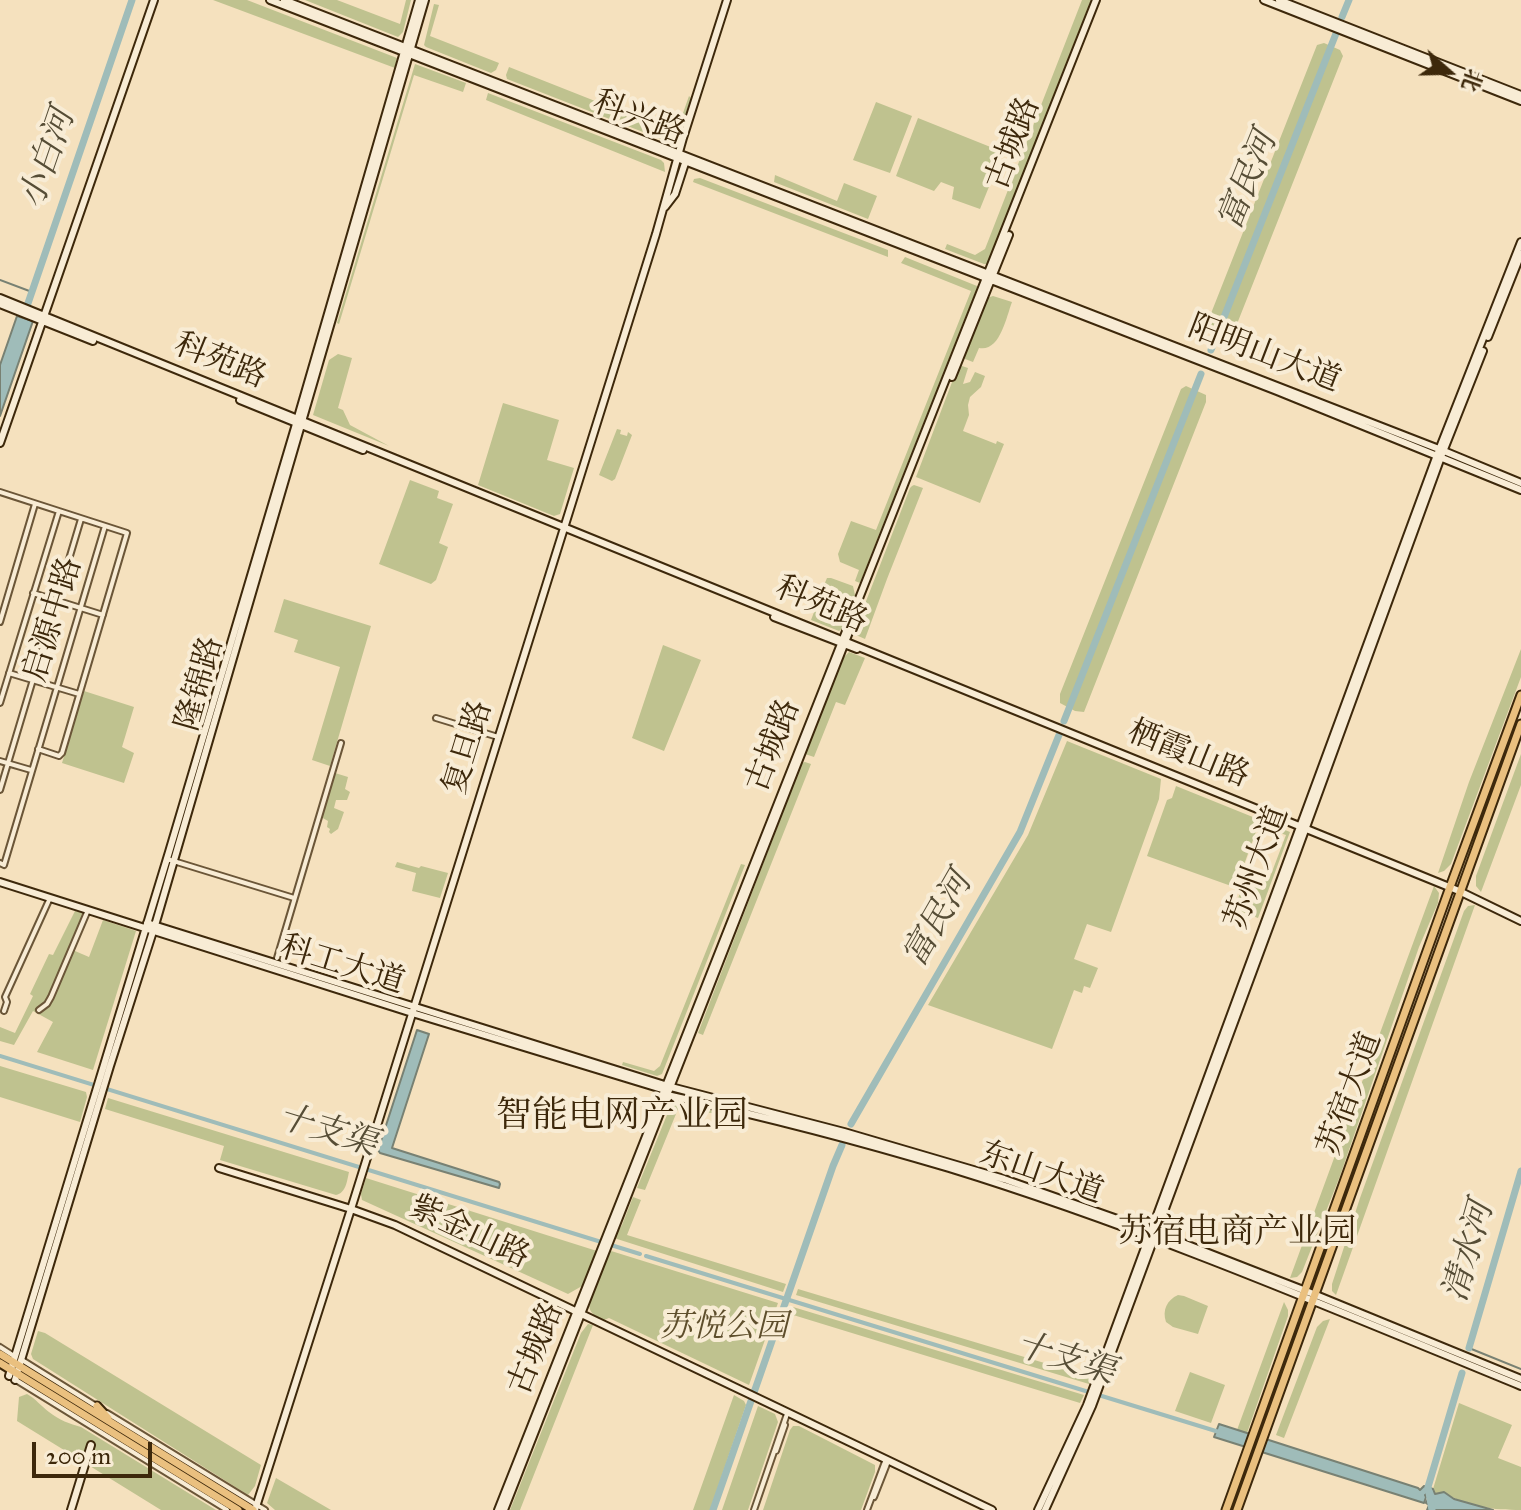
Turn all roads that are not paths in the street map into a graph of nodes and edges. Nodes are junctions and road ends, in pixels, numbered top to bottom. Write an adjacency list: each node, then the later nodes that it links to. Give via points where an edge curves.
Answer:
1 (154, 0): 18 (street)
2 (270, 0): 9 (street, 科兴路)
3 (284, 0): 9 (street, 科兴路)
4 (422, 0): 9 (street, 隆锦路)
5 (727, 0): 11 (street, 复旦路)
6 (1098, 0): 16 (street, 古城路)
7 (1264, 0): 10 (street)
8 (1279, 0): 10 (street)
9 (407, 51): 11 (street, 科兴路); 19 (street, 隆锦路)
10 (1521, 98)
11 (678, 156): 12 (street, 科兴路); 13 (street, 复旦路)
12 (686, 160): 13 (street, via 675,194); 16 (street, 科兴路)
13 (663, 210): 29 (street, 复旦路)
14 (1521, 242): 21 (street, 苏州大道)
15 (1521, 254): 21 (street, 苏州大道)
16 (990, 277): 21 (street, 阳明山大道); 35 (street, 古城路)
17 (0, 301): 18 (street, 科苑路)
18 (40, 317): 19 (street, 科苑路); 20 (street)
19 (300, 422): 29 (street, 科苑路); 53 (street, 隆锦路)
20 (0, 443)
21 (1440, 453): 22 (street, 阳明山大道); 23 (street, 阳明山大道); 52 (street, 苏州大道)
22 (1521, 483)
23 (1521, 490)
24 (0, 492): 25 (street)
25 (35, 504): 26 (street); 34 (street)
26 (59, 511): 27 (street); 30 (street)
27 (81, 519): 28 (street); 31 (street)
28 (105, 526): 32 (street, 启源中路); 33 (street, via 127,533)
29 (563, 527): 35 (street, 科苑路); 45 (street, 复旦路)
30 (33, 593): 31 (street); 37 (street)
31 (57, 601): 32 (street); 38 (street)
32 (80, 608): 33 (street); 39 (street, 启源中路)
33 (103, 615): 40 (street)
34 (0, 622)
35 (843, 642): 36 (street, 科苑路); 68 (street, 古城路)
36 (879, 656): 52 (street, 栖霞山路)
37 (9, 673): 38 (street); 42 (street)
38 (33, 680): 39 (street); 49 (street)
39 (56, 688): 40 (street); 47 (street, 启源中路)
40 (79, 694): 47 (street, via 62,753)
41 (1521, 695): 56 (main road, 苏宿大道)
42 (0, 703)
43 (436, 718): 45 (street)
44 (1521, 724): 57 (main road, 苏宿大道)
45 (498, 737): 65 (street, 复旦路)
46 (341, 743): 59 (street)
47 (38, 749): 50 (street, 启源中路)
48 (0, 761): 49 (street)
49 (8, 763): 50 (street); 51 (street)
50 (31, 770): 54 (street, 启源中路)
51 (0, 790)
52 (1303, 828): 56 (street, 栖霞山路); 71 (street, 苏州大道)
53 (170, 860): 59 (street); 62 (street, 隆锦路)
54 (2, 864)
55 (0, 882): 58 (street, 科工大道)
56 (1450, 887): 57 (street, 栖霞山路); 72 (main road, 苏宿大道)
57 (1459, 891): 61 (street, 栖霞山路); 73 (main road, 苏宿大道)
58 (50, 898): 60 (street, 科工大道); 64 (street)
59 (295, 898): 63 (street)
60 (88, 910): 62 (street, 科工大道); 66 (street, via 51,997)
61 (1521, 921)
62 (150, 928): 65 (street, 科工大道); 78 (street, 隆锦路)
63 (277, 958)
64 (3, 997): 67 (street)
65 (412, 1009): 68 (street, 科工大道); 70 (street, 复旦路)
66 (39, 1010)
67 (4, 1011)
68 (667, 1089): 71 (street, 东山大道, via 951,1169); 74 (street, 古城路)
69 (219, 1168): 70 (street, 紫金山路)
70 (351, 1209): 74 (street, 紫金山路); 94 (street, 复旦路)
71 (1152, 1235): 72 (street, 东山大道); 82 (street, 苏州大道)
72 (1304, 1294): 73 (street, 东山大道); 105 (main road, 苏宿大道)
73 (1315, 1298): 80 (street, 东山大道); 81 (street, 东山大道); 106 (main road, 苏宿大道)
74 (580, 1312): 85 (street, 紫金山路); 99 (street, 古城路)
75 (0, 1347): 78 (street)
76 (0, 1354): 78 (main road)
77 (0, 1363): 78 (main road)
78 (15, 1368): 79 (street); 83 (street); 84 (main road); 86 (street); 87 (main road)
79 (0, 1371)
80 (1521, 1379)
81 (1521, 1386)
82 (1090, 1405): 103 (street, 苏州大道); 104 (street, 苏州大道)
83 (97, 1406): 87 (main road); 93 (street)
84 (73, 1407): 86 (main road); 90 (main road)
85 (789, 1412): 91 (street, 紫金山路); 100 (street)
86 (84, 1422): 89 (street)
87 (115, 1425): 92 (main road)
88 (92, 1446): 95 (street)
89 (131, 1452): 90 (main road); 96 (street)
90 (153, 1457): 97 (main road)
91 (887, 1460): 101 (street); 102 (street, 紫金山路)
92 (192, 1473): 93 (main road); 94 (main road)
93 (214, 1479): 94 (street)
94 (255, 1508): 98 (street)
95 (72, 1510)
96 (227, 1510)
97 (238, 1510)
98 (265, 1510)
99 (501, 1510)
100 (755, 1510)
101 (868, 1510)
102 (992, 1510)
103 (1038, 1510)
104 (1045, 1510)
105 (1226, 1510)
106 (1237, 1510)

